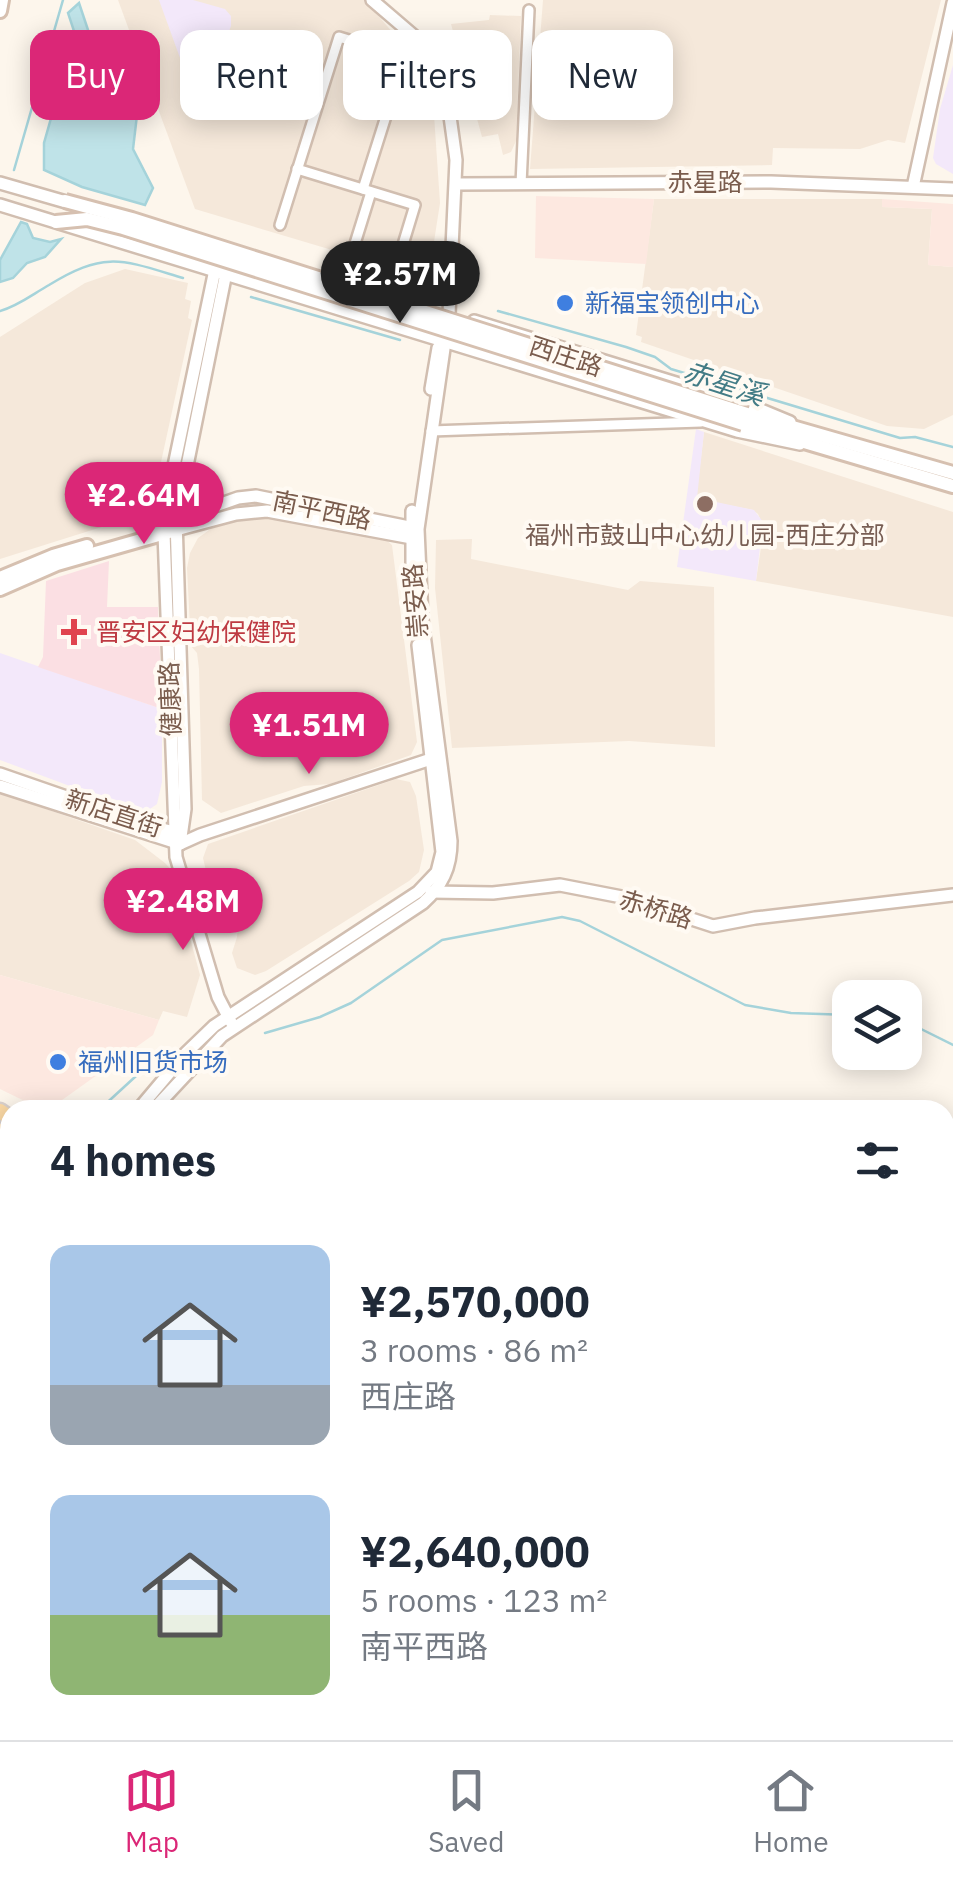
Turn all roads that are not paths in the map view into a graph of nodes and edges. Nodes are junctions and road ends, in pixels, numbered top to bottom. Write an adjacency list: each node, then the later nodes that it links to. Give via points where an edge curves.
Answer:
1 (2, 0): 5 (main road)
2 (372, 0): 8 (street, 崇安路, via 434,62 449,110)
3 (953, 4): 10 (street)
4 (529, 10): 9 (street)
5 (0, 11)
6 (298, 169): 11 (street); 11 (street, via 339,37 359,43 393,94); 16 (street)
7 (0, 183): 13 (street)
8 (457, 184): 9 (street, 赤星路); 21 (street, 崇安路)
9 (520, 184): 10 (street, 赤星路)
10 (913, 187): 12 (street, 赤星路)
11 (367, 190): 18 (street); 19 (street, via 415,205)
12 (953, 190)
13 (65, 201): 17 (street); 23 (main road, 西庄路, bridge)
14 (3, 206): 15 (street)
15 (56, 222): 20 (street); 23 (main road, bridge, via 87,219 134,231)
16 (280, 224)
17 (225, 248): 20 (street, 健康路); 21 (street)
18 (353, 250)
19 (398, 260)
20 (220, 273): 22 (street); 29 (street, 健康路)
21 (447, 313): 22 (street, 崇安路); 26 (street, via 754,406)
22 (443, 339): 24 (street); 25 (street, 崇安路); 30 (street, 崇安路)
23 (745, 419): 26 (main road, 西庄路)
24 (709, 422): 25 (street); 26 (street, via 780,442)
25 (431, 430): 30 (street, 崇安路)
26 (821, 440): 27 (main road, 西庄路); 28 (main road, 西庄路)
27 (953, 473)
28 (953, 486)
29 (170, 527): 30 (street, 南平西路, via 256,496); 31 (main road, 南平西路, via 53,556); 32 (main road, 南平西路); 36 (street, 健康路)
30 (414, 533): 33 (street, 崇安路, via 413,600); 38 (street, 崇安路, via 451,841 448,871)
31 (0, 578)
32 (0, 589)
33 (430, 759): 36 (street, 新店直街); 37 (street, 崇安路, via 442,852 436,872)
34 (0, 774): 36 (street, 新店直街)
35 (0, 786): 36 (street, 新店直街)
36 (178, 842): 40 (street, 健康路, via 215,986)
37 (418, 892): 38 (street, 赤桥路); 40 (street, 崇安路)
38 (434, 892): 39 (street, 赤桥路, via 560,885 713,926); 40 (street, 崇安路)
39 (953, 895)
40 (231, 1021): 41 (street, 崇安路, via 208,1032); 42 (street)
41 (146, 1100)
42 (162, 1100)

